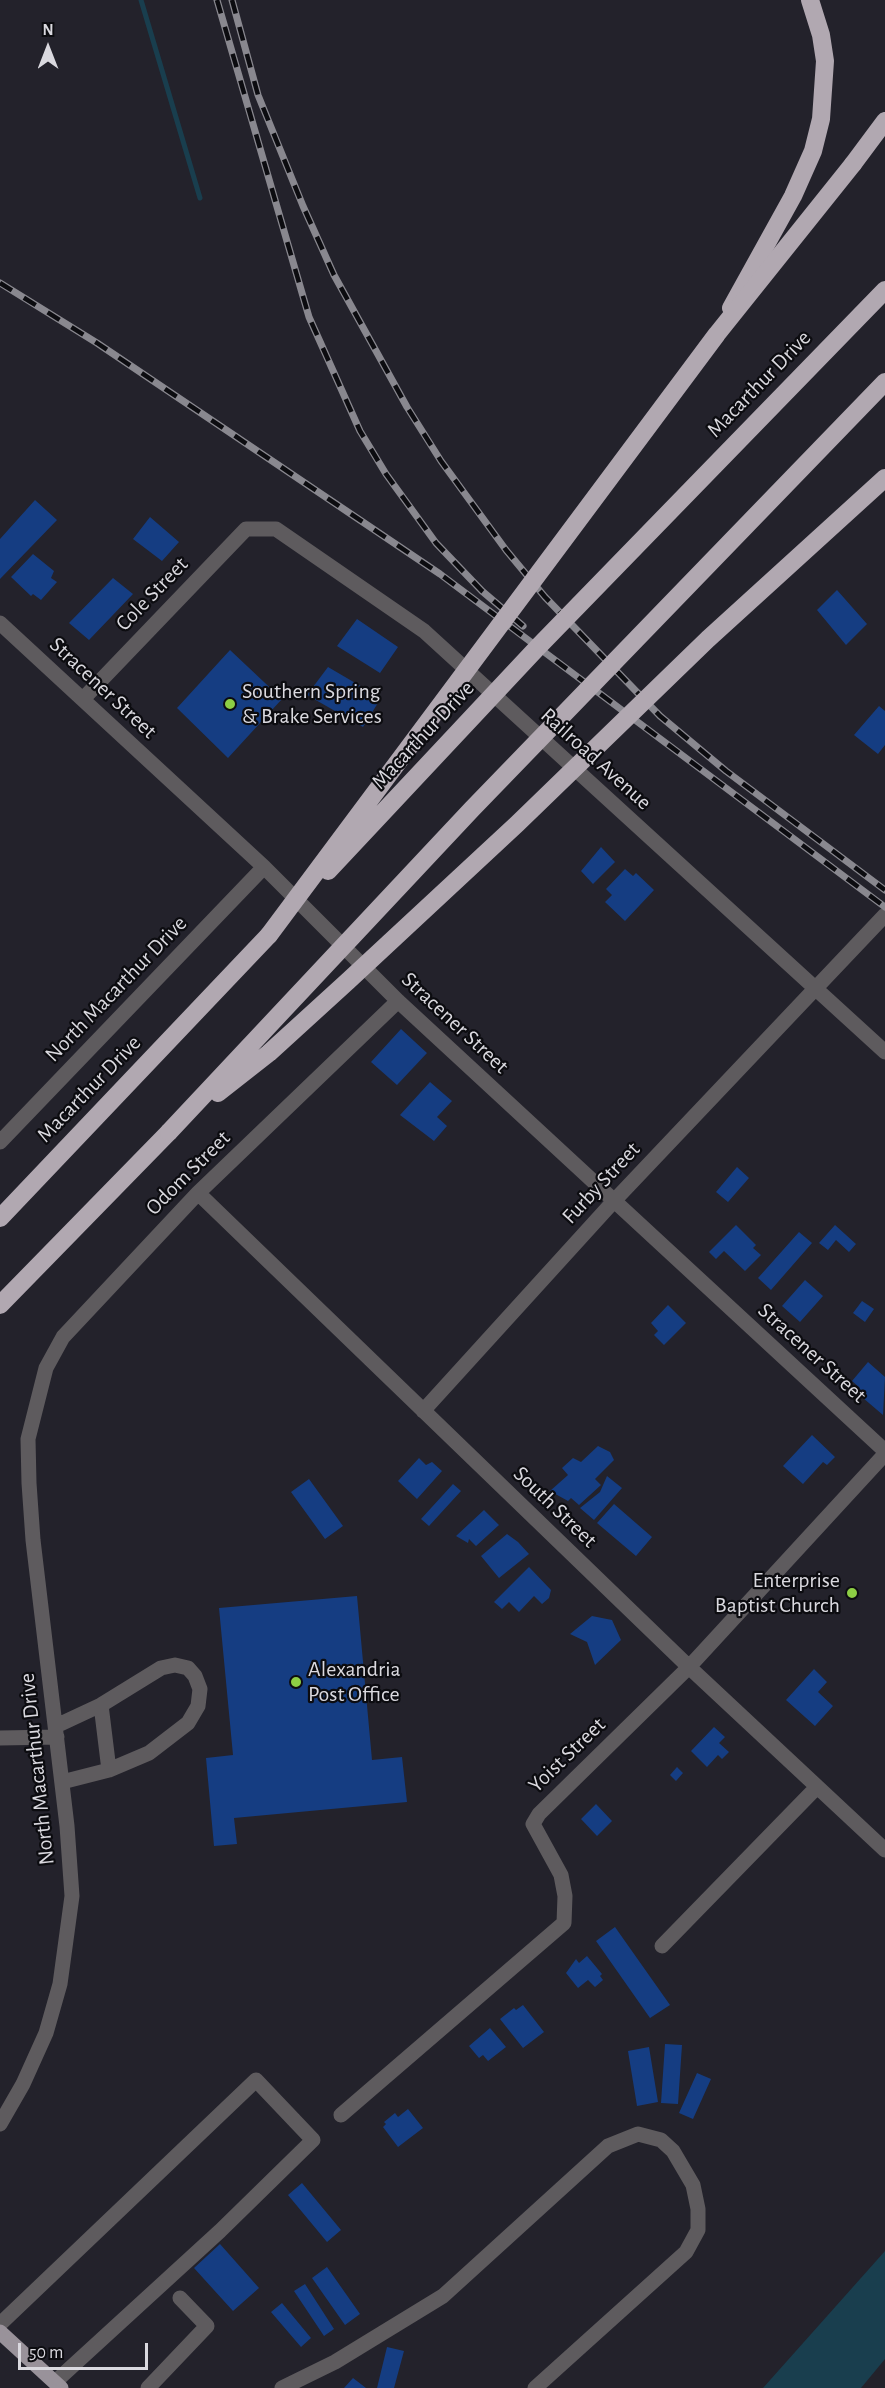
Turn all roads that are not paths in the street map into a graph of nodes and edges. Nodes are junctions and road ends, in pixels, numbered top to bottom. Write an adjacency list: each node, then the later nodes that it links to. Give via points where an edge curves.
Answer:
1 (810, 0): 4 (highway, bridge, via 825,62 813,151 794,196)
2 (885, 121): 4 (highway, bridge)
3 (885, 290): 12 (highway, Macarthur Drive, bridge, via 537,648)
4 (717, 334): 12 (highway, bridge)
5 (885, 382): 16 (highway, bridge, via 472,809)
6 (885, 478): 16 (highway, bridge, via 269,1053)
7 (258, 528): 9 (street, Cole Street, via 246,529); 13 (street, Railroad Avenue, via 276,529 424,631)
8 (0, 623): 9 (street, Stracener Street)
9 (83, 699): 10 (street, Stracener Street)
10 (264, 867): 14 (street, Stracener Street); 17 (street, North Macarthur Drive)
11 (885, 915): 13 (street, Furby Street)
12 (269, 935): 20 (highway, Macarthur Drive)
13 (814, 988): 15 (street, Railroad Avenue); 19 (street, Furby Street)
14 (398, 1001): 18 (street, Odom Street); 19 (street, Stracener Street)
15 (885, 1052)
16 (169, 1132): 21 (highway)
17 (0, 1142)
18 (198, 1193): 22 (street, Odom Street, via 63,1337 46,1368); 23 (street, South Street)
19 (614, 1202): 23 (street, Furby Street); 24 (street, Stracener Street)
20 (0, 1218)
21 (0, 1305)
22 (37, 1397): 27 (street, North Macarthur Drive, via 28,1439 30,1494)
23 (423, 1411): 25 (street, South Street)
24 (885, 1453): 25 (street, Yoist Street)
25 (689, 1667): 31 (street, South Street); 34 (street, Yoist Street, via 533,1824 561,1875 566,1896 564,1923)
26 (101, 1705): 27 (street); 29 (street); 29 (street, via 161,1668 175,1665 188,1668 200,1689 198,1706 188,1723 149,1753)
27 (57, 1732): 28 (street); 30 (street, North Macarthur Drive)
28 (0, 1738)
29 (109, 1770): 30 (street)
30 (62, 1782): 35 (street, North Macarthur Drive, via 72,1896 60,1984 46,2034)
31 (817, 1787): 32 (street, South Street); 33 (street)
32 (885, 1850)
33 (662, 1946)
34 (341, 2115)
35 (0, 2124)
36 (180, 2298): 40 (street, via 207,2326)
37 (0, 2324): 39 (street, via 256,2080 313,2140)
38 (0, 2332): 39 (main road)
39 (58, 2385)
40 (148, 2388)
41 (282, 2388): 42 (street, via 335,2362 443,2296 608,2146 638,2134 651,2135 673,2151 693,2185 698,2230 686,2252)
42 (535, 2388)

